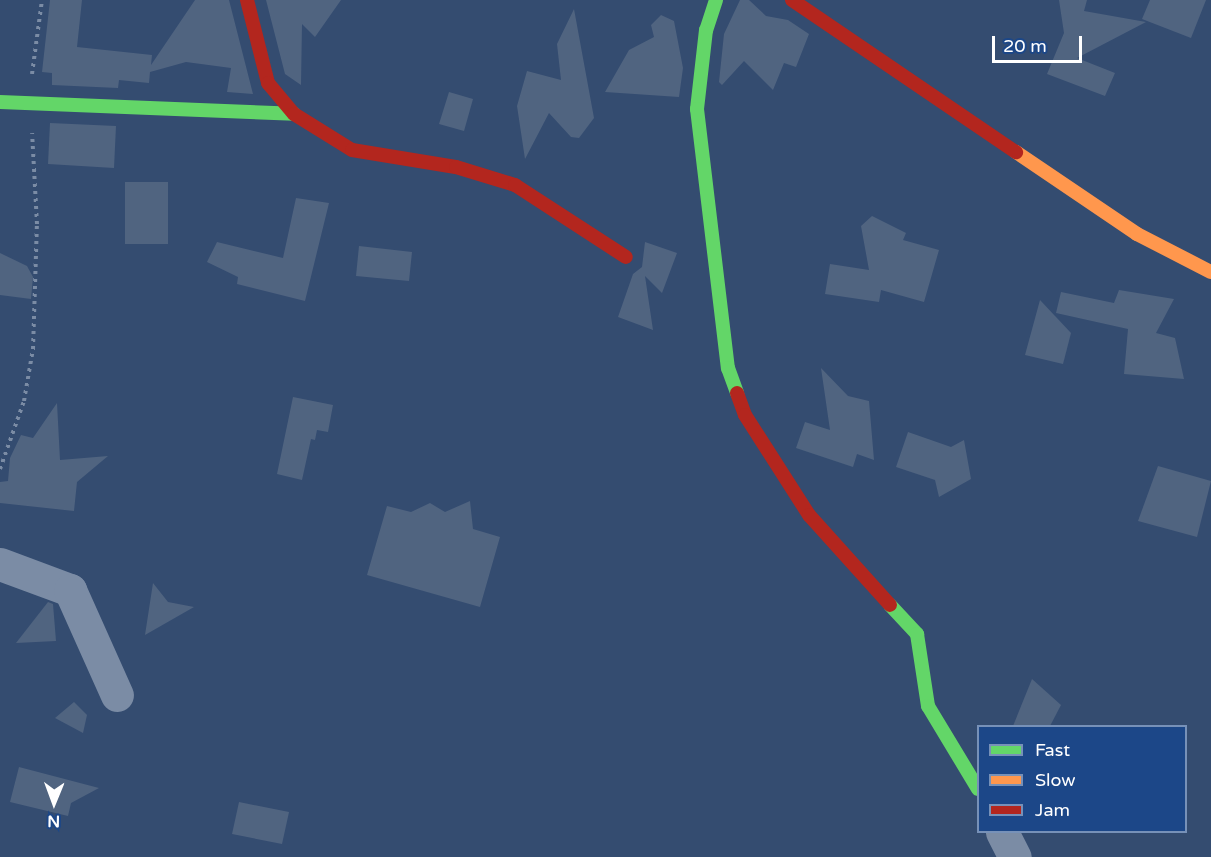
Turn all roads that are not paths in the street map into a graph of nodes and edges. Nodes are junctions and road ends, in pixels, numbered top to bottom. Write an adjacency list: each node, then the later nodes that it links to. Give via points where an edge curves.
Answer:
1 (247, 0): 5 (street, via 268,84)
2 (716, 0): 10 (street, via 706,30 698,128 728,368 745,415 809,515 916,633 928,706)
3 (792, 0): 7 (street, via 1137,234)
4 (0, 102): 5 (street)
5 (294, 114): 6 (street, via 351,150 456,167 515,185)
6 (626, 257)
7 (1211, 272)
8 (0, 564): 9 (street, via 70,590)
9 (117, 695)
10 (977, 787)
11 (1003, 833): 12 (street)
12 (1016, 857)

